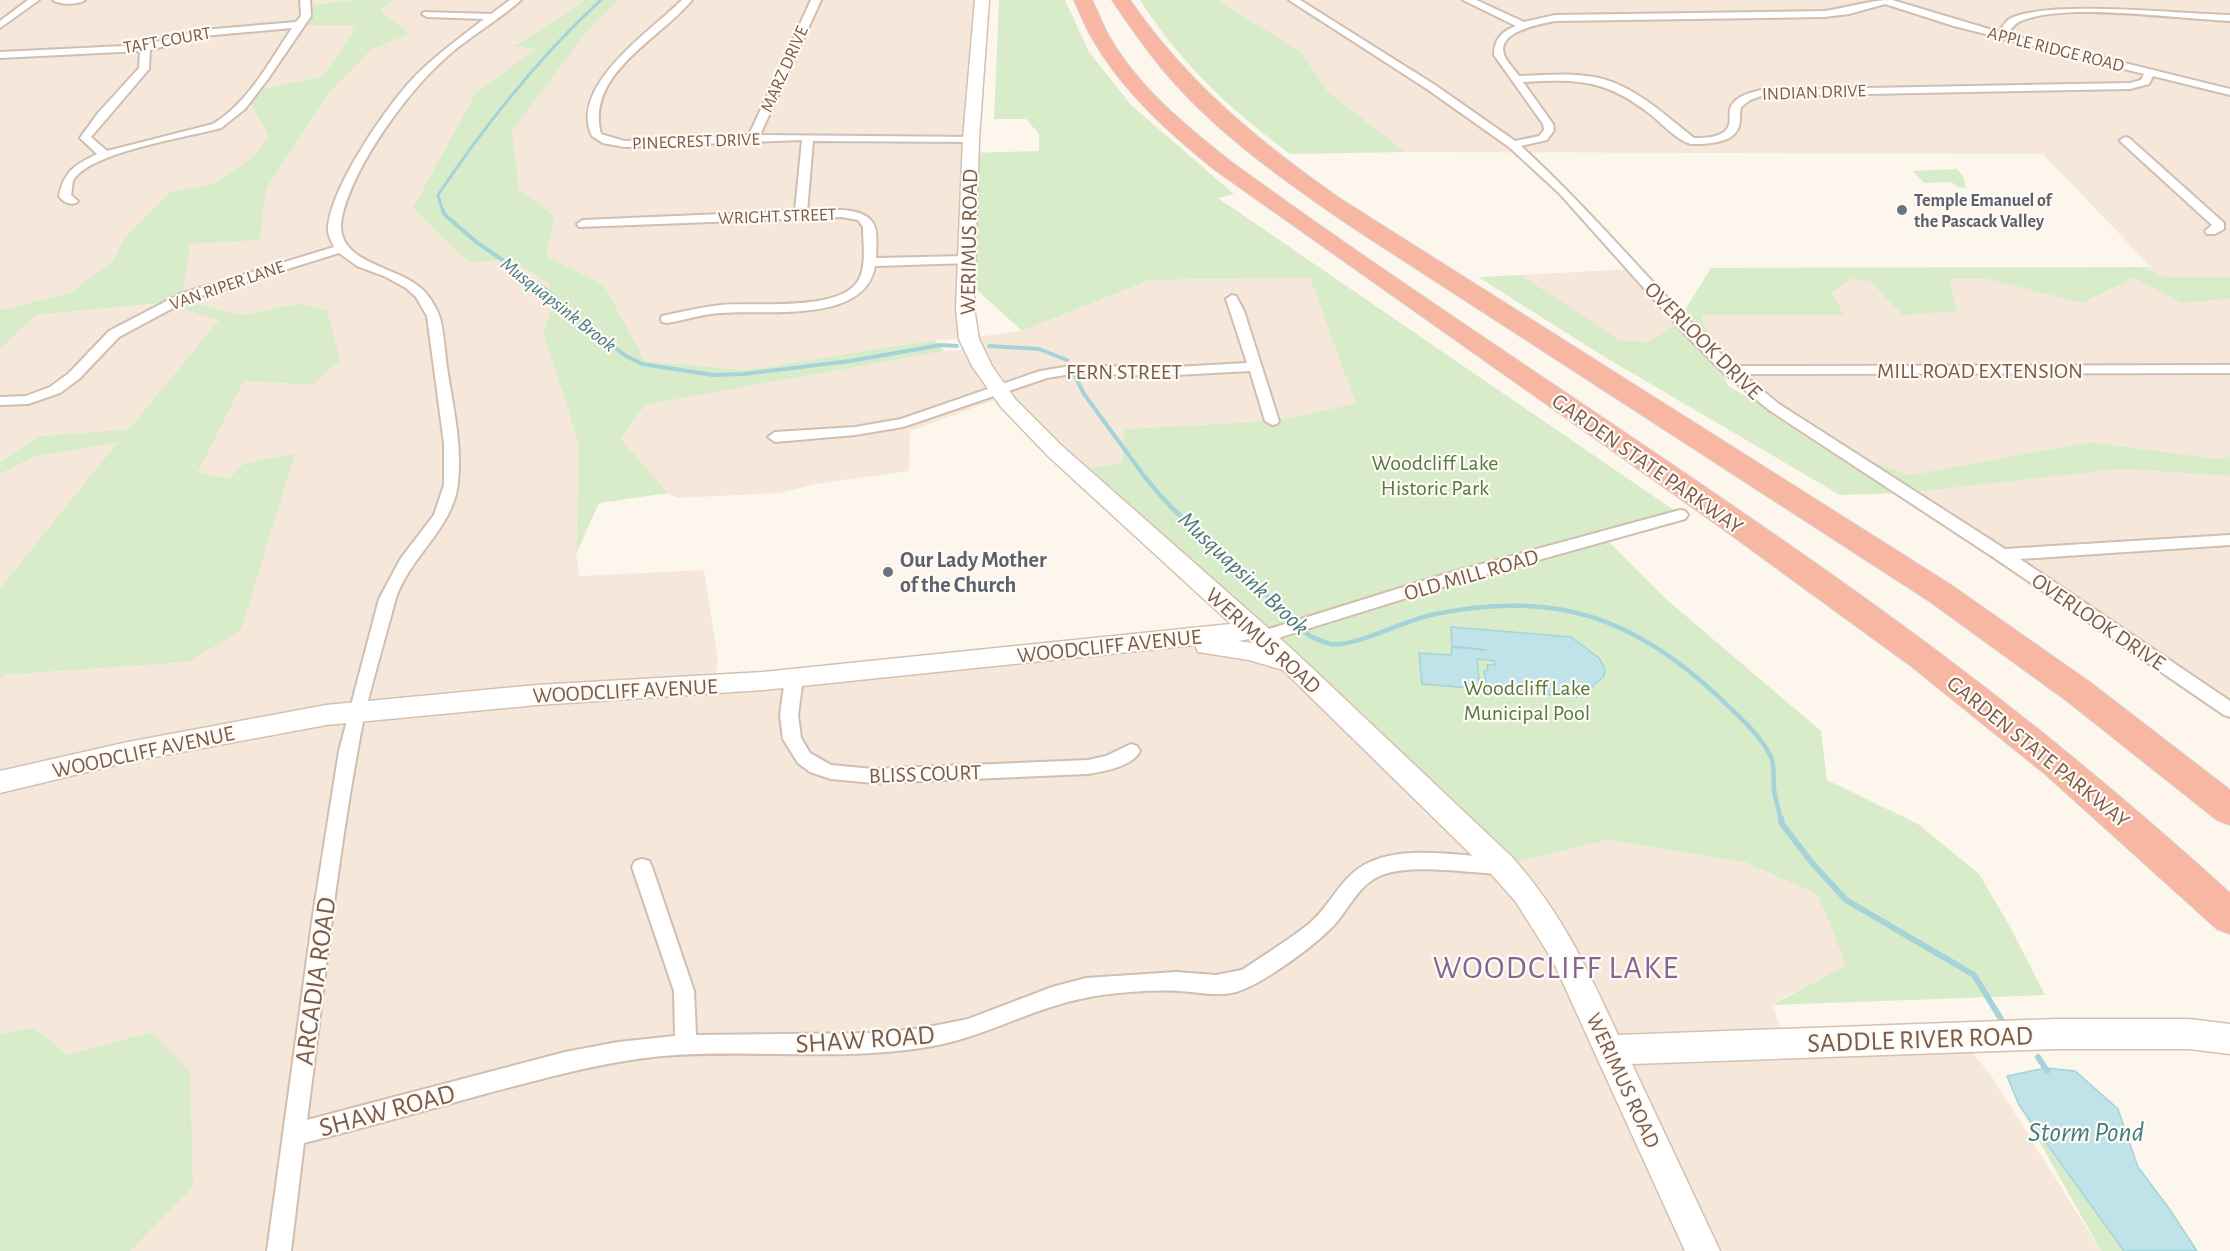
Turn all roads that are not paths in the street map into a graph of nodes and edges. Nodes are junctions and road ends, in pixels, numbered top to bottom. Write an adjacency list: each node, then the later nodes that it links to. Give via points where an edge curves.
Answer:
1 (34, 0): 17 (street)
2 (58, 0): 3 (street)
3 (80, 0)
4 (304, 0): 18 (street, via 306,16)
5 (516, 0): 15 (street)
6 (687, 0): 27 (street, PINECREST DRIVE, via 604,82 595,102 594,132 607,141 624,144)
7 (816, 0): 27 (street, MARZ DRIVE)
8 (982, 0): 28 (main road, WERIMUS ROAD)
9 (1083, 0): 64 (highway, GARDEN STATE PARKWAY, via 1106,45 1130,77 1209,154 1944,673 2088,789)
10 (1121, 0): 61 (highway, GARDEN STATE PARKWAY, via 1179,75 1219,115 1284,169 1366,226 1949,599 2079,692)
11 (1294, 0): 30 (street, OVERLOOK DRIVE, via 1431,87)
12 (1468, 0): 19 (street)
13 (1884, 0): 19 (street, via 1831,13 1567,17); 20 (street, APPLE RIDGE ROAD, via 1933,18)
14 (428, 14): 15 (street)
15 (492, 17): 36 (street, via 421,76 365,150 339,205 334,233)
16 (2230, 18): 20 (street, via 2108,11 2046,12 2017,19)
17 (0, 25)
18 (298, 25): 21 (street, TAFT COURT, via 202,33); 31 (street, via 238,113 227,121)
19 (1523, 25): 24 (street, via 1503,38 1498,50)
20 (2001, 35): 23 (street, APPLE RIDGE ROAD)
21 (145, 48): 22 (street, TAFT COURT); 31 (street, via 144,69 85,138)
22 (0, 56)
23 (2150, 72): 24 (street, INDIAN DRIVE, via 2145,82 2130,86 1761,93 1737,105 1735,124 1725,136 1691,141 1614,86 1583,79); 25 (street, APPLE RIDGE ROAD)
24 (1518, 79): 30 (street, via 1549,130 1543,138)
25 (2230, 92)
26 (808, 137): 27 (street, PINECREST DRIVE); 28 (street, PINECREST DRIVE); 33 (street)
27 (753, 138)
28 (971, 138): 37 (main road, WERIMUS ROAD)
29 (2125, 140): 35 (street)
30 (1513, 145): 43 (street, OVERLOOK DRIVE, via 1563,191)
31 (105, 155): 32 (street, via 67,178 65,196)
32 (72, 201)
33 (801, 215): 34 (street, WRIGHT STREET); 38 (street, WRIGHT STREET, via 842,213 862,218 869,226)
34 (583, 224)
35 (2220, 228)
36 (340, 249): 45 (street, VAN RIPER LANE, via 184,297 114,334 56,390 28,400); 58 (street, ARCADIA ROAD, via 410,285 429,306 451,443 448,499 387,599)
37 (966, 260): 38 (street); 44 (main road, WERIMUS ROAD, via 966,328)
38 (869, 262): 40 (street, via 859,289 833,302 720,309)
39 (1232, 299): 41 (street)
40 (667, 319)
41 (1254, 367): 44 (street, FERN STREET, via 1149,372 1077,369 1045,374); 46 (street)
42 (2230, 369): 43 (street, MILL ROAD EXTENSION)
43 (1729, 370): 50 (street, OVERLOOK DRIVE, via 1774,407)
44 (997, 390): 47 (street, FERN STREET, via 903,423); 51 (main road, WERIMUS ROAD, via 1052,448)
45 (0, 401)
46 (1272, 421)
47 (775, 437)
48 (1680, 515): 52 (street, OLD MILL ROAD, via 1289,628)
49 (2230, 540): 50 (street)
50 (2002, 555): 57 (street, OVERLOOK DRIVE)
51 (1172, 558): 52 (main road, WERIMUS ROAD); 53 (main road, via 1210,612 1208,621)
52 (1258, 633): 53 (main road, WOODCLIFF AVENUE); 55 (main road, WERIMUS ROAD)
53 (1187, 637): 54 (main road, WOODCLIFF AVENUE)
54 (1154, 640): 55 (main road, via 1185,647 1228,647); 56 (main road, WOODCLIFF AVENUE)
55 (1293, 664): 62 (main road, WERIMUS ROAD)
56 (794, 678): 58 (main road, WOODCLIFF AVENUE); 59 (street, BLISS COURT, via 789,715 792,739 804,758 831,772 873,776 1088,767)
57 (2230, 710)
58 (357, 712): 60 (main road, WOODCLIFF AVENUE, via 190,740); 68 (street, ARCADIA ROAD, via 323,915)
59 (1131, 751)
60 (0, 782)
61 (2230, 810)
62 (1502, 866): 66 (street, SHAW ROAD, via 1406,861 1375,868 1349,887 1317,929 1249,977 1234,983 1176,981 1086,988 968,1029 923,1038 879,1043); 67 (main road, WERIMUS ROAD, via 1532,902 1564,952)
63 (642, 867): 66 (street, via 684,991)
64 (2230, 917)
65 (2230, 1039): 67 (main road, SADDLE RIVER ROAD, via 2189,1034 2056,1034)
66 (685, 1046): 68 (street, SHAW ROAD, via 565,1062)
67 (1610, 1050): 70 (main road, WERIMUS ROAD)
68 (294, 1135): 69 (street, ARCADIA ROAD)
69 (279, 1251)
70 (1703, 1251)

